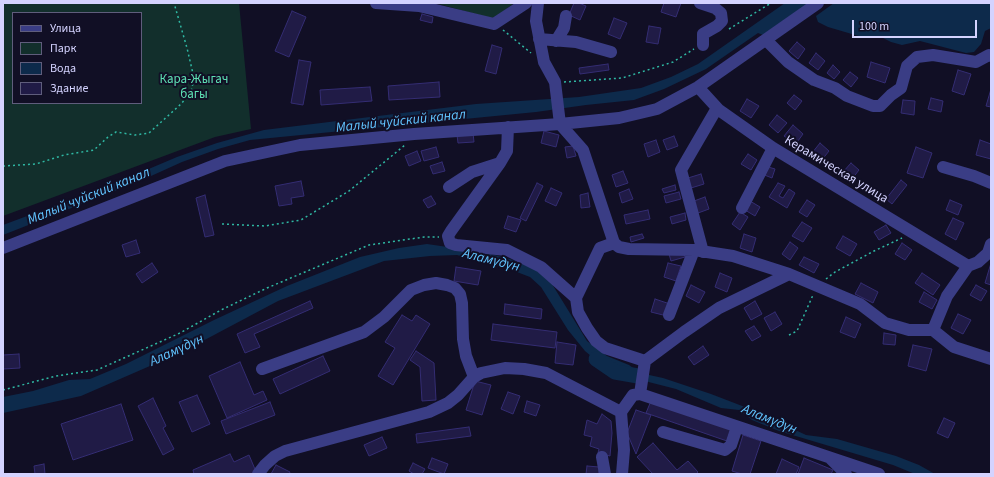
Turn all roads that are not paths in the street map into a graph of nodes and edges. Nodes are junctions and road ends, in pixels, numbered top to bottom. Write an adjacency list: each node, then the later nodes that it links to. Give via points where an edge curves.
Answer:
1 (376, 3): 2 (street, via 419,6 494,24)
2 (526, 3)
3 (538, 3): 7 (street, via 536,21)
4 (700, 3): 10 (street, via 715,8 721,13 722,21 703,34)
5 (818, 3): 8 (street)
6 (566, 16): 9 (street, via 564,28)
7 (539, 39): 9 (street); 15 (street, via 544,62 555,86)
8 (766, 40): 12 (street, via 788,62 814,80 873,106 880,106 901,88 907,66 917,57 933,55 976,62); 13 (street)
9 (556, 41): 11 (street, via 576,42)
10 (703, 45)
11 (611, 52)
12 (990, 55)
13 (698, 87): 14 (street, Керамическая улица); 15 (street, via 657,109 619,118)
14 (717, 108): 17 (street, Керамическая улица); 26 (street, via 681,170)
15 (560, 119): 16 (street); 23 (street, via 583,150)
16 (508, 127): 18 (street, via 507,151); 25 (street, via 300,145 225,161)
17 (773, 148): 22 (street); 27 (street, Керамическая улица)
18 (500, 163): 21 (street, via 472,172); 29 (street, via 451,231 448,236 450,243 507,250 541,267)
19 (943, 167): 20 (street)
20 (991, 183)
21 (449, 187)
22 (742, 208)
23 (614, 243): 26 (street, via 629,249); 29 (street, via 600,248)
24 (991, 244): 27 (street, via 988,253 978,262)
25 (3, 248)
26 (698, 251): 28 (street, via 733,256); 30 (street)
27 (968, 266): 31 (street, via 947,296)
28 (789, 274): 31 (street, via 860,304 884,323 909,330); 34 (street, via 719,308)
29 (576, 298): 34 (street, via 578,312 596,341 609,350)
30 (670, 316)
31 (933, 330): 32 (street, via 954,347)
32 (978, 355): 33 (street); 35 (street)
33 (991, 359)
34 (645, 363): 38 (street)
35 (991, 366)
36 (262, 369): 37 (street, via 364,332 384,317 411,290 436,283 455,288 460,294 463,339)
37 (474, 377): 39 (street, via 505,368 546,373); 44 (street, via 448,403 429,412 285,451 274,456)
38 (641, 388): 39 (street); 40 (street)
39 (621, 412): 46 (street, via 624,450)
40 (737, 426): 41 (street, via 731,445 724,450); 43 (street)
41 (663, 432)
42 (602, 457): 45 (street)
43 (830, 458): 47 (street); 48 (street)
44 (258, 474)
45 (605, 474)
46 (622, 474)
47 (846, 474)
48 (879, 474)

